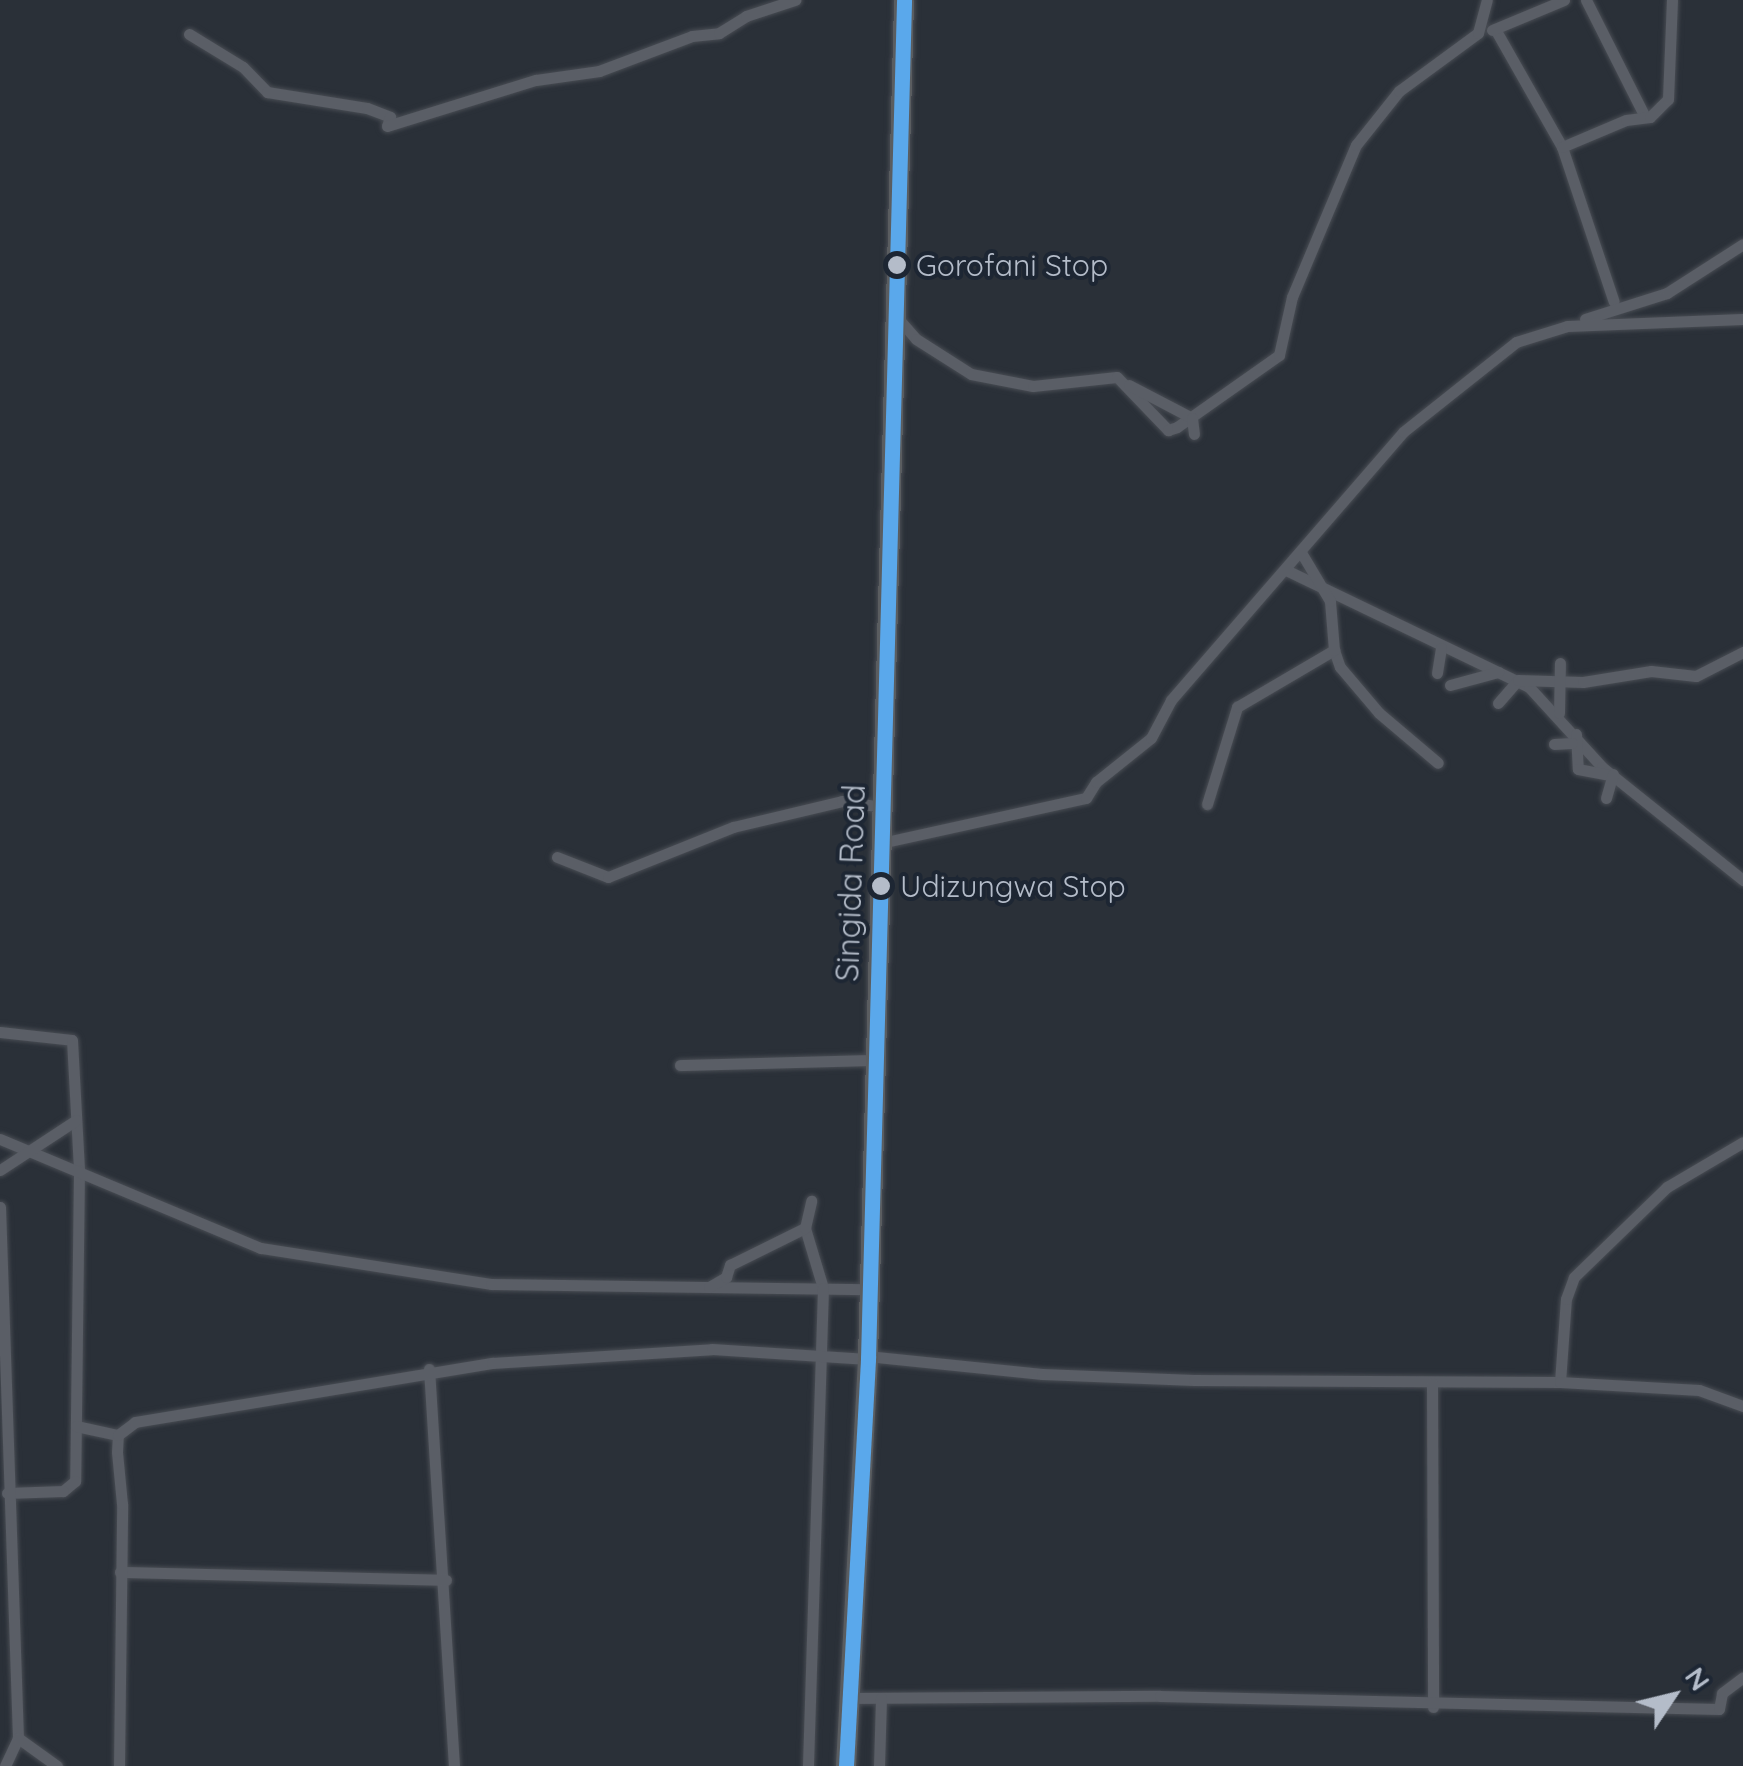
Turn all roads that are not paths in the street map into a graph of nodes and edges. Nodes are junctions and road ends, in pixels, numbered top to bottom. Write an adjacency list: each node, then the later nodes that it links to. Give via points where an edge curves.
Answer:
1 (795, 0): 9 (street, via 746,16 719,34 692,36 599,71 536,80 387,126 390,117 368,108 267,92 243,67)
2 (904, 0): 14 (highway, Singida Road)
3 (1487, 0): 8 (street)
4 (1564, 0): 7 (street)
5 (1586, 0): 10 (street)
6 (1672, 0): 10 (street, via 1671,96)
7 (1496, 29): 8 (street); 11 (street)
8 (1478, 33): 18 (street, via 1399,91 1356,145 1292,297 1278,355)
9 (189, 34)
10 (1644, 117): 11 (street)
11 (1562, 147): 13 (street)
12 (1743, 244): 16 (street, via 1667,293)
13 (1614, 302)
14 (894, 313): 17 (street, via 916,339 971,374 1011,385 1102,374); 40 (highway, Singida Road)
15 (1743, 319): 16 (street)
16 (1567, 326): 20 (street, via 1516,342 1413,423)
17 (1125, 384): 18 (street); 18 (street, via 1168,430)
18 (1192, 418): 19 (street)
19 (1194, 434)
20 (1302, 554): 21 (street); 22 (street)
21 (1288, 571): 22 (street); 41 (street, via 1171,700 1151,738 1086,798 1073,806)
22 (1315, 581): 23 (street); 24 (street, via 1334,612)
23 (1441, 648): 27 (street); 28 (street)
24 (1334, 650): 36 (street, via 1340,667 1380,713); 39 (street, via 1237,707)
25 (1743, 652): 30 (street, via 1696,676 1651,671)
26 (1560, 663): 30 (street)
27 (1498, 672): 29 (street); 31 (street)
28 (1438, 673)
29 (1518, 680): 30 (street); 32 (street); 33 (street)
30 (1560, 681): 33 (street)
31 (1450, 684)
32 (1498, 703)
33 (1558, 713): 34 (street)
34 (1574, 738): 35 (street); 37 (street); 37 (street, via 1578,769)
35 (1554, 744)
36 (1438, 763)
37 (1612, 779): 38 (street); 43 (street)
38 (1606, 798)
39 (1207, 804)
40 (882, 807): 41 (highway, Singida Road); 42 (street, via 842,801 733,827 608,877)
41 (881, 842): 45 (highway, Singida Road)
42 (557, 858)
43 (1743, 880)
44 (0, 1032): 47 (street, via 68,1036)
45 (875, 1060): 46 (street); 59 (highway, Singida Road)
46 (680, 1064)
47 (76, 1120): 50 (street); 52 (street)
48 (0, 1139): 50 (street)
49 (1743, 1142): 63 (street, via 1667,1187 1574,1277)
50 (28, 1150): 51 (street); 52 (street)
51 (0, 1170)
52 (79, 1170): 57 (street, via 261,1248 491,1284); 67 (street)
53 (810, 1201): 55 (street)
54 (0, 1206): 56 (street)
55 (805, 1228): 57 (street, via 730,1265 726,1277); 58 (street)
56 (2, 1276): 65 (street)
57 (709, 1287): 58 (street)
58 (823, 1288): 59 (street); 61 (street)
59 (868, 1289): 60 (highway, Singida Road)
60 (866, 1357): 61 (street); 64 (street, via 1042,1374); 74 (highway, Singida Road)
61 (823, 1358): 62 (street, via 712,1349); 84 (street)
62 (428, 1369): 68 (street, via 189,1408 135,1422); 71 (street)
63 (1560, 1382): 64 (street); 66 (street, via 1699,1390)
64 (1432, 1383): 76 (street)
65 (2, 1387): 69 (street)
66 (1743, 1406)
67 (76, 1426): 68 (street); 69 (street, via 71,1489)
68 (118, 1435): 70 (street)
69 (7, 1493): 72 (street)
70 (120, 1572): 71 (street); 82 (street)
71 (446, 1580): 83 (street)
72 (5, 1603): 78 (street)
73 (1743, 1676): 76 (street, via 1722,1694 1719,1709)
74 (850, 1698): 75 (street); 85 (highway, Singida Road)
75 (881, 1698): 76 (street, via 1160,1696); 86 (street)
76 (1434, 1707)
77 (0, 1714): 78 (street)
78 (18, 1715): 79 (street)
79 (18, 1738): 80 (street); 81 (street)
80 (5, 1766)
81 (57, 1766)
82 (119, 1766)
83 (454, 1766)
84 (808, 1766)
85 (846, 1766)
86 (879, 1766)

